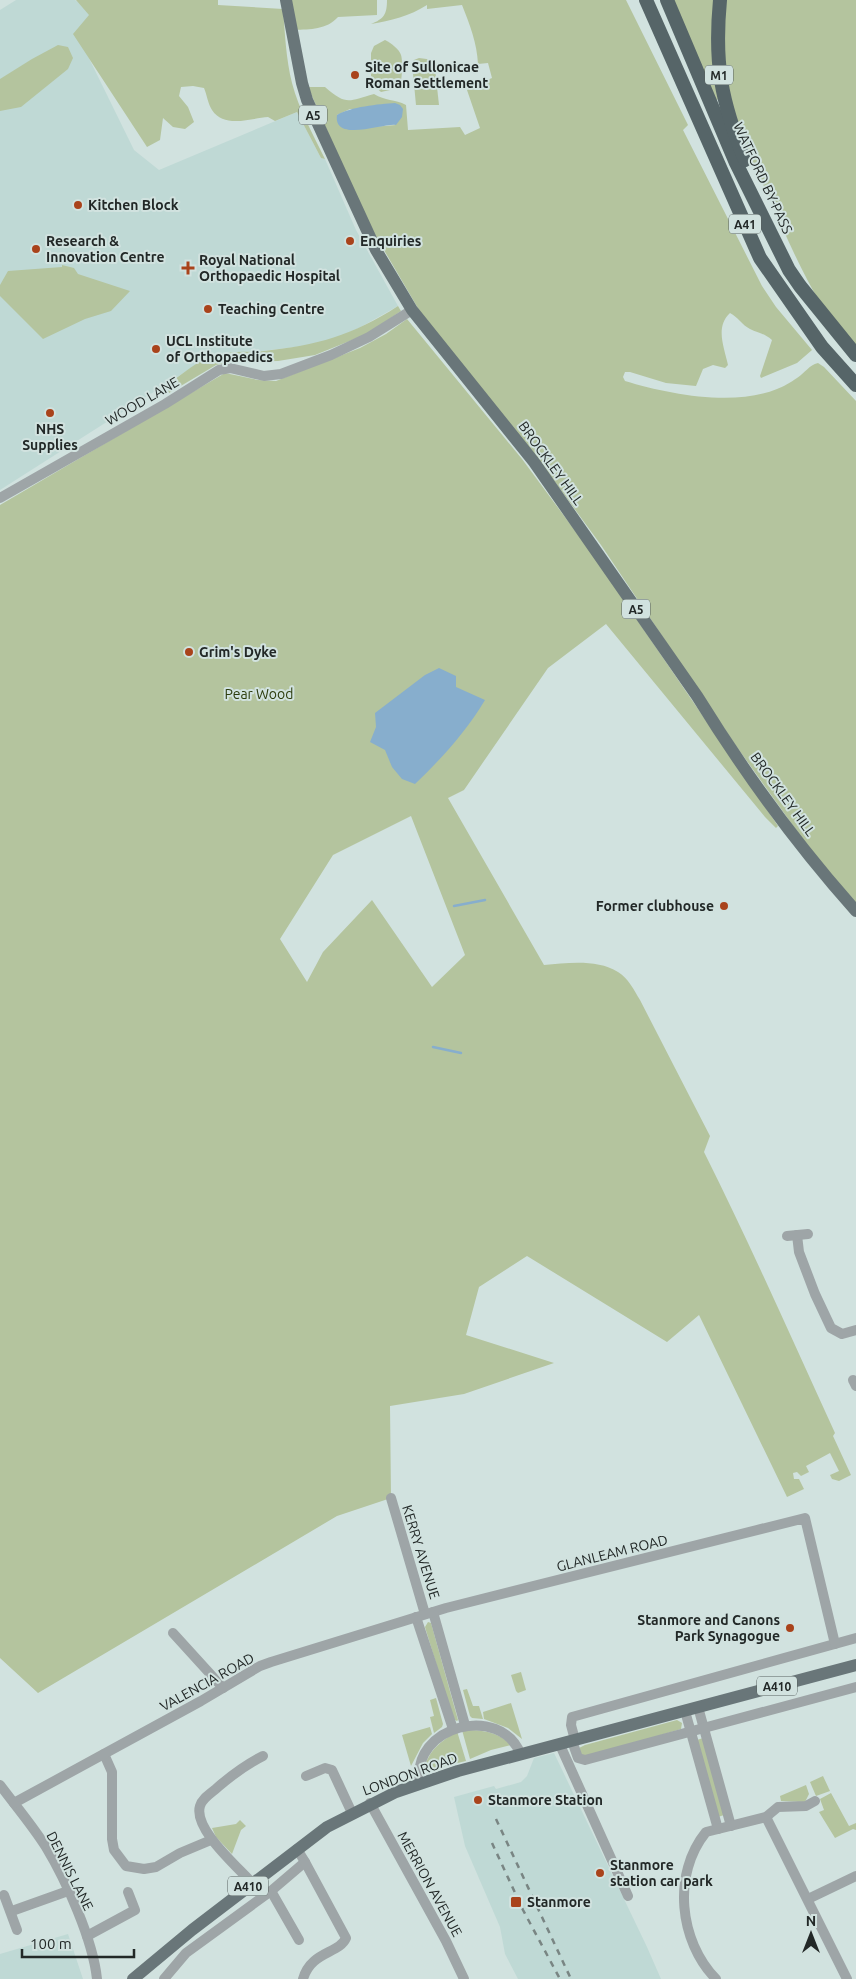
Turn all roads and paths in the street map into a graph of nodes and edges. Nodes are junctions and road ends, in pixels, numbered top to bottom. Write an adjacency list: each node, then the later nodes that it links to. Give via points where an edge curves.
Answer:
1 (286, 0): 8 (main road, BROCKLEY HILL / A5, via 307,100 376,250)
2 (640, 0): 6 (highway)
3 (646, 0): 6 (highway, A41)
4 (667, 0): 7 (highway, WATFORD BY-PASS / A41, via 736,164)
5 (720, 0): 7 (highway, M1, via 716,46 720,87)
6 (666, 45): 10 (highway, A41, via 760,258 822,347)
7 (789, 270): 9 (highway, WATFORD BY-PASS / A41)
8 (412, 310): 11 (street, WOOD LANE, via 370,337 281,374 264,376 230,368 219,370); 12 (main road, BROCKLEY HILL / A5, via 534,462 722,736 821,872)
9 (856, 355)
10 (856, 385)
11 (0, 498)
12 (856, 911)
13 (808, 1234): 14 (street, via 792,1235 831,1328 842,1334)
14 (856, 1330)
15 (391, 1498): 16 (street, KERRY AVENUE)
16 (425, 1614): 19 (street, GLANLEAM ROAD, via 804,1518); 22 (street, VALENCIA ROAD, via 262,1666); 25 (street, KERRY AVENUE); 27 (street, KERRY AVENUE)
17 (173, 1633): 22 (street)
18 (856, 1638): 19 (street)
19 (836, 1644): 29 (street, via 572,1716)
20 (856, 1665): 23 (main road, LONDON ROAD / A410)
21 (856, 1687): 26 (street)
22 (223, 1688): 30 (street, VALENCIA ROAD)
23 (698, 1707): 24 (main road, LONDON ROAD / A410); 26 (street)
24 (685, 1711): 28 (street); 29 (main road, LONDON ROAD / A410)
25 (465, 1725): 27 (street); 31 (street, via 499,1731 515,1742)
26 (704, 1728): 28 (street); 41 (street)
27 (453, 1729): 34 (street, via 436,1740 425,1753 419,1771)
28 (690, 1732): 29 (street, via 585,1760 578,1758); 42 (street)
29 (569, 1742): 31 (main road, LONDON ROAD / A410); 52 (street)
30 (104, 1754): 37 (street, VALENCIA ROAD); 43 (street, via 112,1772 114,1850 126,1866 156,1867)
31 (520, 1754): 34 (main road, LONDON ROAD / A410)
32 (263, 1756): 43 (street, via 201,1802 199,1816)
33 (306, 1776): 39 (street, via 325,1768 332,1770)
34 (420, 1783): 38 (main road, LONDON ROAD / A410)
35 (1, 1788): 37 (street, DENNIS LANE)
36 (815, 1802): 40 (street, via 806,1806 778,1807)
37 (14, 1803): 48 (street, DENNIS LANE, via 46,1847)
38 (370, 1804): 39 (main road, LONDON ROAD / A410); 64 (street, MERRION AVENUE)
39 (352, 1813): 44 (main road, LONDON ROAD / A410, via 327,1826)
40 (766, 1818): 41 (street); 53 (street)
41 (731, 1826): 42 (street)
42 (718, 1829): 65 (street, via 706,1832 694,1849 688,1867 684,1902 692,1938 704,1964)
43 (211, 1840): 47 (street)
44 (297, 1849): 45 (street); 47 (main road, LONDON ROAD / A410)
45 (305, 1862): 49 (street); 63 (street, via 346,1938 342,1944 314,1961)
46 (856, 1876): 53 (street)
47 (252, 1883): 56 (main road, LONDON ROAD / A410)
48 (68, 1891): 54 (street); 57 (street, DENNIS LANE)
49 (271, 1891): 58 (street); 59 (street)
50 (128, 1892): 57 (street, via 135,1910)
51 (4, 1895): 54 (street)
52 (628, 1896)
53 (808, 1899): 66 (street)
54 (12, 1911): 55 (street)
55 (17, 1930)
56 (192, 1930): 59 (street); 61 (main road, LONDON ROAD / A410)
57 (87, 1936): 60 (street, DENNIS LANE)
58 (299, 1940)
59 (201, 1942): 62 (street)
60 (97, 1979)
61 (134, 1979)
62 (164, 1979)
63 (303, 1979)
64 (464, 1979)
65 (716, 1979)
66 (847, 1979)

